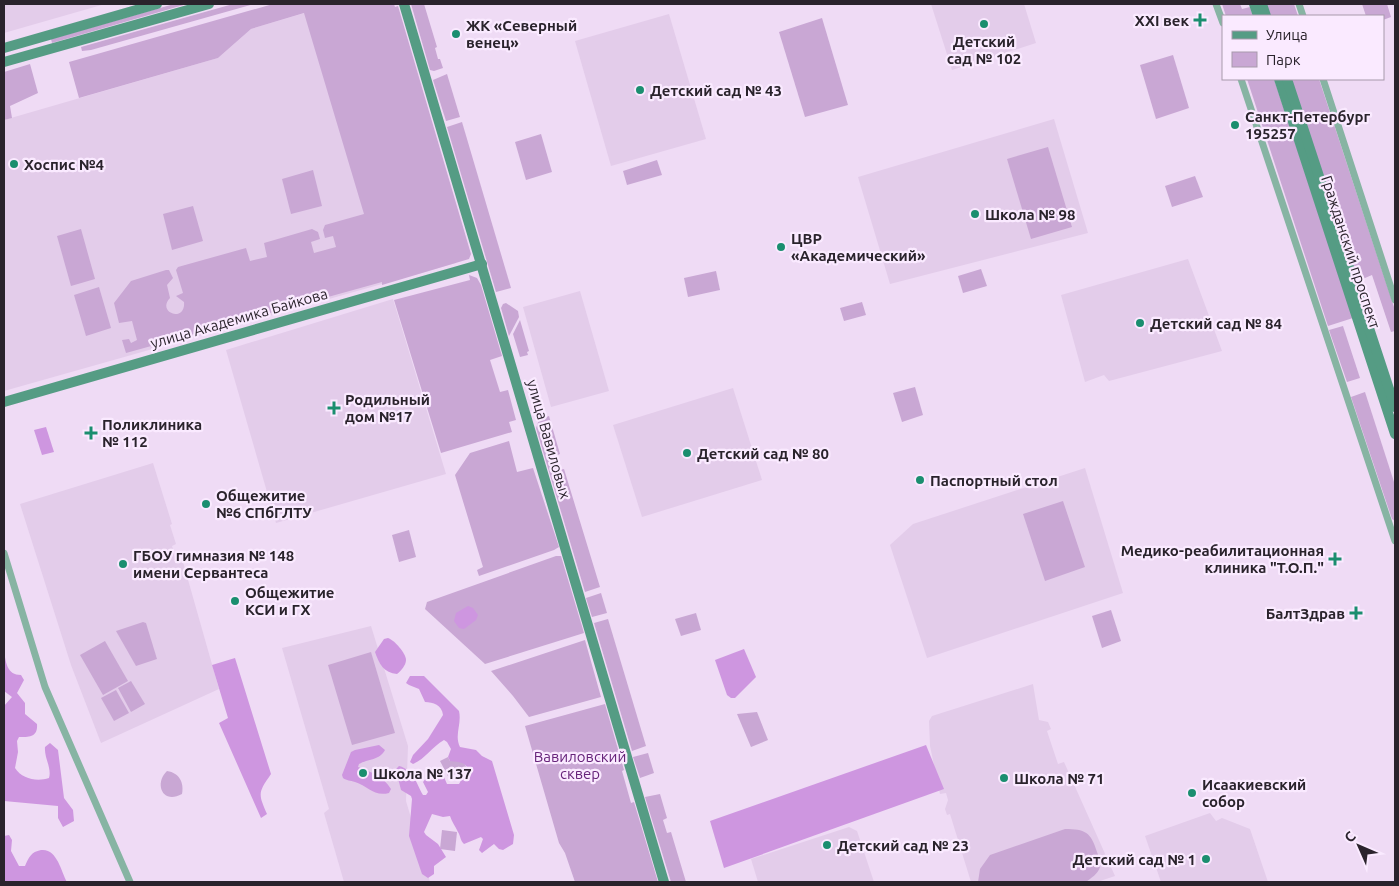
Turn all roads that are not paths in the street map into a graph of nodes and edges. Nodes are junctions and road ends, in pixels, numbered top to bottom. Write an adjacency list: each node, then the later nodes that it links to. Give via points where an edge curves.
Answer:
1 (157, 4): 6 (street)
2 (209, 4): 7 (street)
3 (404, 4): 12 (street, улица Вавиловых)
4 (1216, 4): 5 (street)
5 (1222, 21)
6 (4, 48)
7 (4, 62)
8 (1241, 80): 17 (street)
9 (1278, 80): 16 (street, Гражданский проспект)
10 (1287, 80): 15 (street, Гражданский проспект)
11 (1323, 80): 13 (street)
12 (482, 264): 14 (street, улица Академика Байкова); 21 (street, улица Вавиловых)
13 (1395, 300)
14 (4, 402)
15 (1395, 407)
16 (1395, 434)
17 (1393, 527): 18 (street)
18 (1395, 541)
19 (4, 553): 20 (street, via 45,687)
20 (130, 882)
21 (664, 882)

